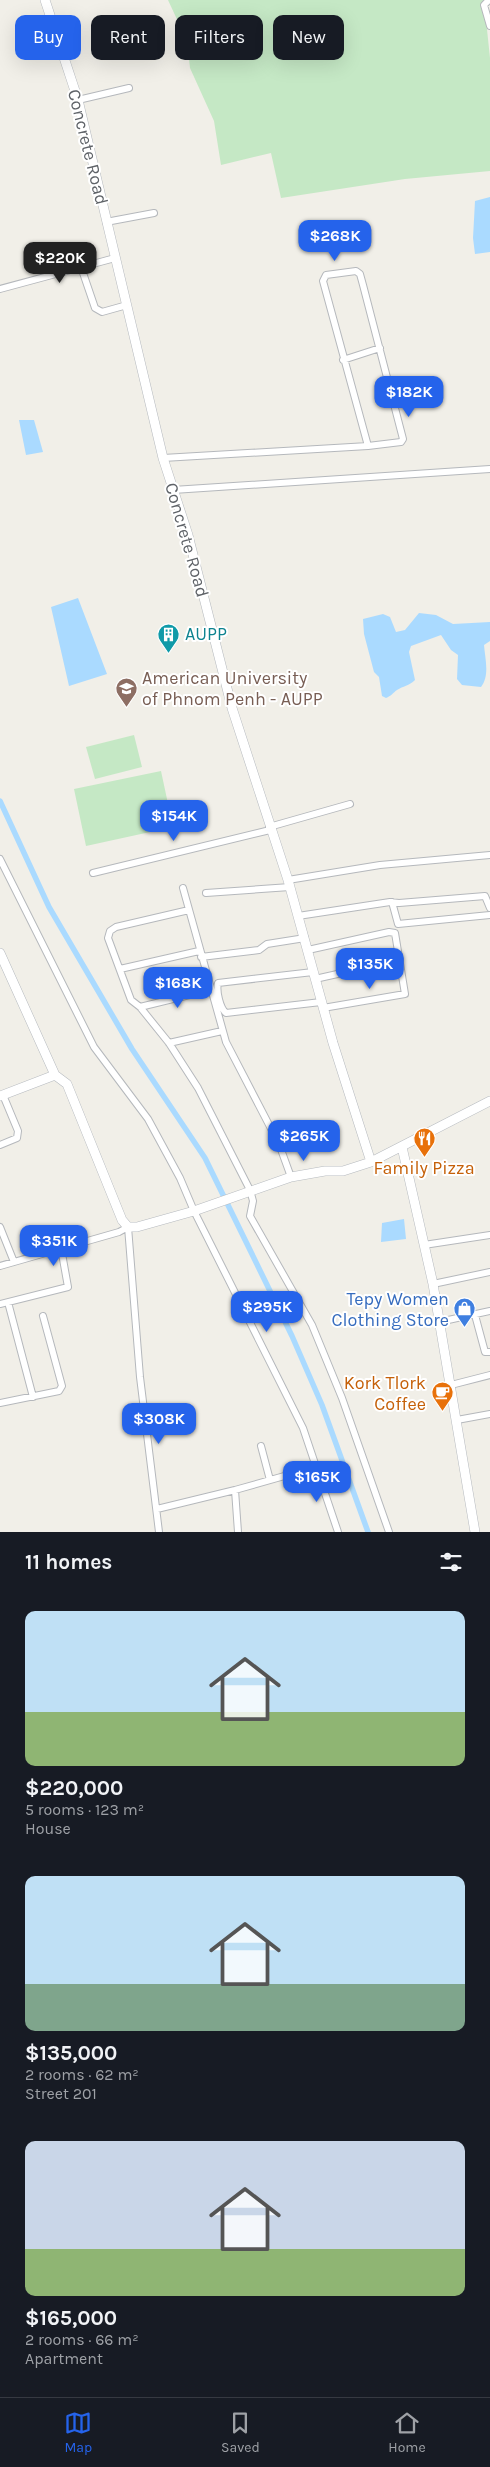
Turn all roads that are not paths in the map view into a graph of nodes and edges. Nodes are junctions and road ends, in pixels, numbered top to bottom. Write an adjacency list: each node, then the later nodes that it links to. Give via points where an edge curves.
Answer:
1 (47, 0): 5 (street, Concrete Road)
2 (489, 0): 3 (street, via 484,5)
3 (490, 26)
4 (129, 88): 5 (street)
5 (78, 100): 7 (street, Concrete Road)
6 (154, 213): 7 (street)
7 (106, 222): 8 (street, Concrete Road)
8 (115, 258): 9 (street); 11 (street, Concrete Road)
9 (81, 267): 10 (street); 11 (street, via 95,308 102,312)
10 (0, 289)
11 (127, 306): 15 (street, Concrete Road)
12 (380, 348): 13 (street); 13 (street, via 360,274 356,271 326,275 323,281); 14 (street, via 403,439 398,443)
13 (343, 360): 14 (street)
14 (368, 446): 15 (street)
15 (163, 458): 17 (street, Concrete Road)
16 (490, 469): 17 (street)
17 (173, 490): 19 (street, Concrete Road, via 188,535 232,708)
18 (350, 804): 19 (street)
19 (270, 828): 22 (street); 23 (street, Concrete Road)
20 (490, 855): 23 (street, via 380,865)
21 (0, 860): 51 (street, via 94,1046 148,1119)
22 (93, 873)
23 (289, 883): 25 (street); 30 (street, Concrete Road)
24 (183, 888): 28 (street)
25 (206, 893)
26 (392, 902): 27 (street, via 484,896); 29 (street, via 398,924); 30 (street)
27 (490, 905)
28 (189, 910): 34 (street); 36 (street, via 110,931 108,938)
29 (490, 915)
30 (298, 916): 31 (street, Concrete Road)
31 (304, 938): 32 (street, Concrete Road); 34 (street, via 267,944 259,950)
32 (308, 950): 35 (street, via 391,931 395,933); 37 (street, Concrete Road)
33 (0, 954): 43 (street)
34 (200, 954): 36 (street); 38 (street)
35 (400, 960): 37 (street); 39 (street, via 406,990 404,995)
36 (120, 969): 40 (street, via 131,1000)
37 (314, 976): 39 (street, Concrete Road); 39 (street, via 218,983 222,1010 226,1013)
38 (210, 990): 40 (street); 41 (street)
39 (322, 1005): 48 (street, Concrete Road)
40 (140, 1008): 42 (street)
41 (222, 1031): 42 (street); 49 (street, via 230,1053 279,1144)
42 (169, 1043): 50 (street, via 198,1088)
43 (55, 1075): 44 (street); 53 (street, via 67,1084 122,1220)
44 (1, 1096): 46 (street, via 18,1131 17,1138)
45 (490, 1101): 47 (street)
46 (0, 1145)
47 (402, 1147): 48 (street); 55 (street)
48 (372, 1162): 49 (street, via 343,1171)
49 (291, 1176): 50 (street)
50 (248, 1191): 51 (street); 82 (street, via 253,1201 250,1216 312,1325 342,1398)
51 (196, 1209): 53 (street); 75 (street, via 303,1428)
52 (0, 1227): 57 (street)
53 (128, 1227): 56 (street); 78 (street, via 140,1377)
54 (490, 1235): 55 (street)
55 (424, 1245): 60 (street)
56 (61, 1248): 57 (street); 61 (street, via 68,1287)
57 (14, 1262): 58 (street)
58 (0, 1266)
59 (490, 1272): 60 (street)
60 (433, 1284): 66 (street)
61 (0, 1304)
62 (9, 1306): 70 (street)
63 (490, 1311): 64 (street)
64 (475, 1315): 66 (street); 67 (street, via 485,1352)
65 (44, 1316): 70 (street, via 62,1386 59,1391)
66 (439, 1322): 69 (street)
67 (490, 1352)
68 (490, 1375): 69 (street)
69 (451, 1385): 73 (street)
70 (33, 1397): 71 (street)
71 (0, 1403)
72 (490, 1414): 73 (street)
73 (457, 1420): 83 (street)
74 (261, 1446): 76 (street)
75 (316, 1467): 76 (street); 81 (street)
76 (270, 1480): 77 (street)
77 (234, 1490): 78 (street); 80 (street)
78 (157, 1509): 79 (street)
79 (159, 1532)
80 (238, 1532)
81 (338, 1532)
82 (389, 1532)
83 (475, 1532)

